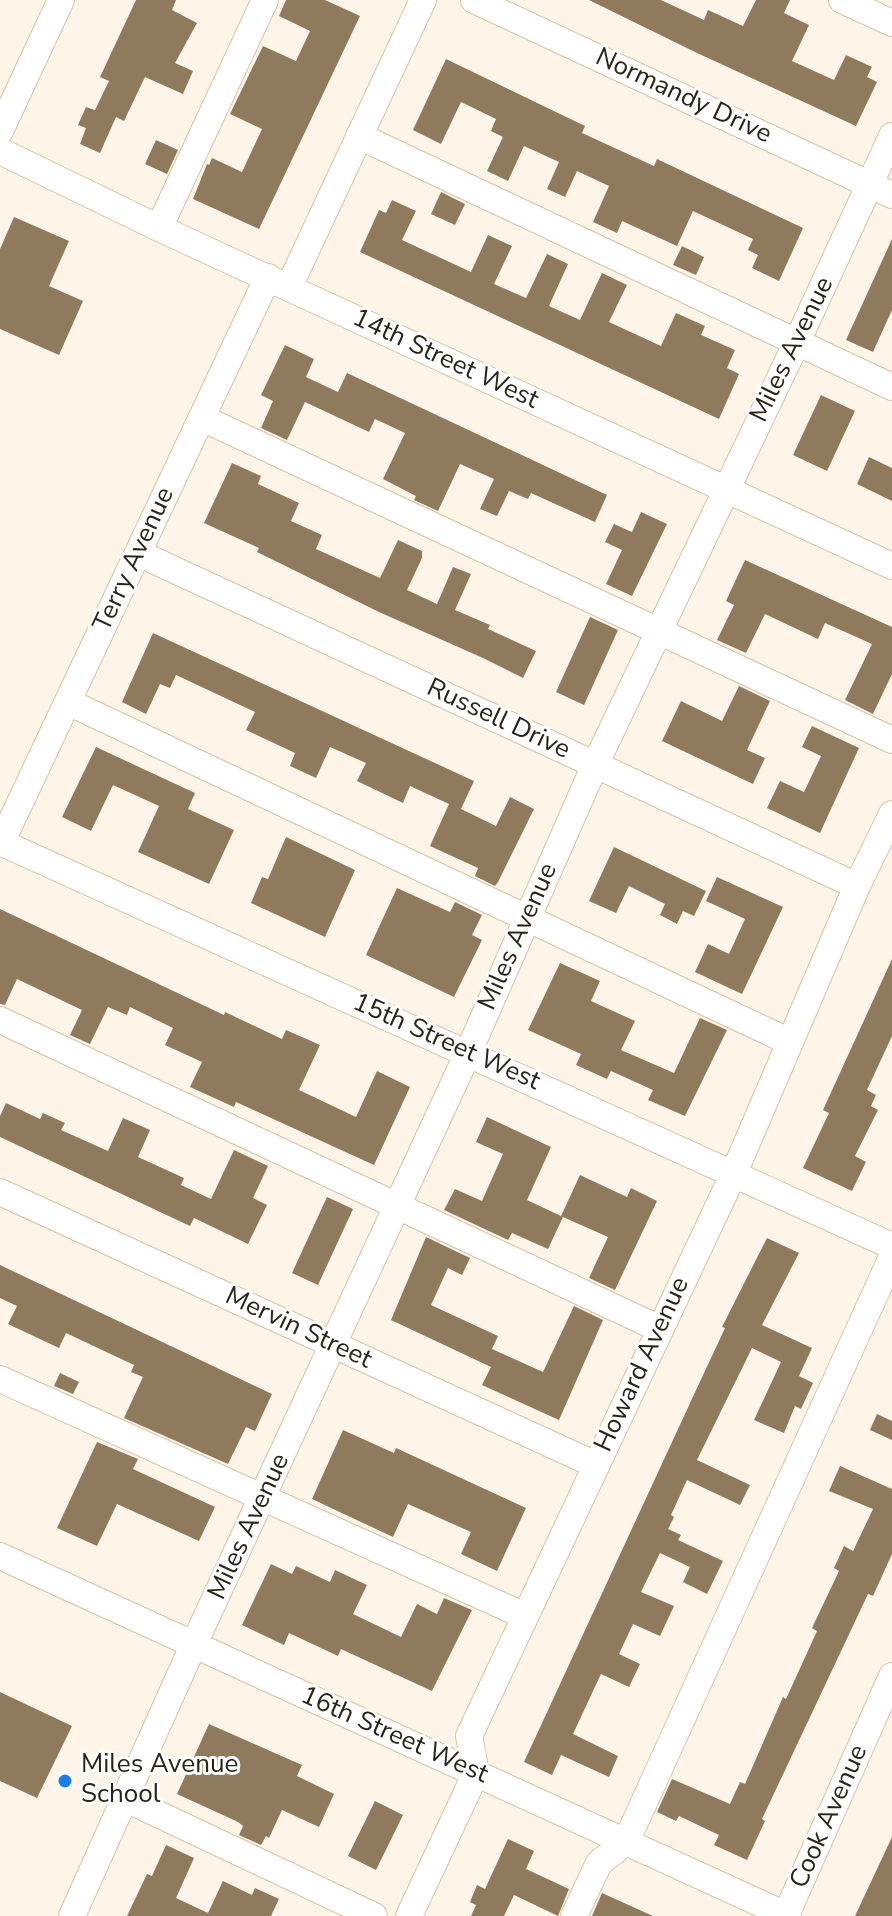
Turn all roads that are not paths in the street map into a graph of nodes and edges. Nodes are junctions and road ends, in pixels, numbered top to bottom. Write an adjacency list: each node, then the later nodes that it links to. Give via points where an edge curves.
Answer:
1 (61, 0): 7 (street)
2 (265, 0): 12 (street)
3 (423, 0): 8 (street, Terry Avenue)
4 (474, 0): 11 (street, Normandy Drive)
5 (842, 0): 6 (street)
6 (892, 23)
7 (0, 131)
8 (359, 136): 13 (street, Terry Avenue); 14 (street)
9 (892, 136): 11 (street, Miles Avenue)
10 (0, 151): 12 (street, 14th Street West)
11 (882, 190): 14 (street, Miles Avenue)
12 (159, 228): 13 (street, 14th Street West)
13 (279, 282): 16 (street, Terry Avenue); 17 (street, 14th Street West)
14 (797, 342): 15 (street); 17 (street, Miles Avenue)
15 (892, 387)
16 (202, 418): 18 (street, Terry Avenue); 20 (street)
17 (725, 490): 19 (street, 14th Street West); 20 (street, Miles Avenue)
18 (138, 553): 21 (street, Terry Avenue); 23 (street, Russell Drive)
19 (892, 566)
20 (659, 633): 22 (street); 23 (street, Miles Avenue)
21 (68, 702): 25 (street, Terry Avenue); 27 (street)
22 (892, 740)
23 (595, 765): 26 (street, Russell Drive); 27 (street, Miles Avenue)
24 (892, 814): 26 (street, Howard Avenue)
25 (0, 843): 30 (street, 15th Street West)
26 (857, 886): 29 (street, Howard Avenue)
27 (528, 917): 29 (street); 30 (street, Miles Avenue)
28 (0, 1020): 33 (street)
29 (790, 1042): 31 (street, Howard Avenue)
30 (468, 1053): 31 (street, 15th Street West); 33 (street, Miles Avenue)
31 (734, 1173): 34 (street, 15th Street West); 36 (street, Howard Avenue)
32 (0, 1192): 37 (street, Mervin Street)
33 (399, 1205): 36 (street); 37 (street, Miles Avenue)
34 (892, 1246)
35 (892, 1257): 47 (street)
36 (660, 1329): 39 (street, Howard Avenue)
37 (335, 1345): 39 (street, Mervin Street); 40 (street, Miles Avenue)
38 (0, 1379): 40 (street)
39 (596, 1465): 42 (street, Howard Avenue)
40 (264, 1498): 42 (street); 43 (street, Miles Avenue)
41 (0, 1556): 43 (street, 16th Street West)
42 (525, 1616): 45 (street, Howard Avenue, via 469,1736)
43 (193, 1646): 45 (street, 16th Street West); 46 (street, Miles Avenue)
44 (892, 1676): 53 (street, Cook Avenue)
45 (476, 1773): 47 (street, 16th Street West); 51 (street)
46 (126, 1799): 49 (street, Miles Avenue); 50 (street)
47 (626, 1842): 48 (street, 16th Street West); 52 (street, via 599,1863)
48 (739, 1906): 53 (street, 16th Street West)
49 (72, 1916)
50 (374, 1916)
51 (409, 1916)
52 (574, 1916)
53 (787, 1916)

